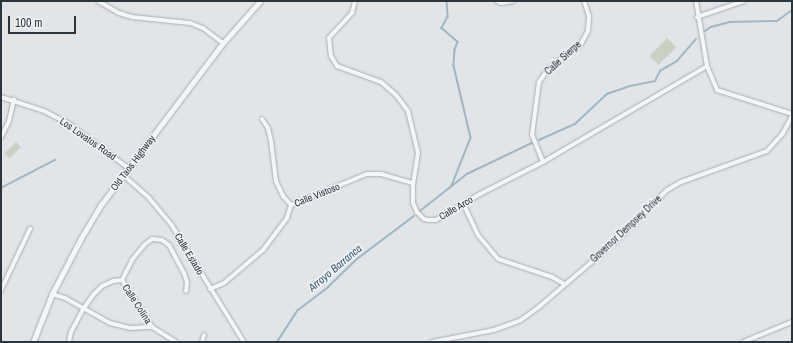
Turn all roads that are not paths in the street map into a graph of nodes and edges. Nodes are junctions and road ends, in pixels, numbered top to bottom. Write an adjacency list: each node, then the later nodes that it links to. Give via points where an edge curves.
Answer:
1 (98, 1): 10 (street, via 132,17 190,23 203,28)
2 (260, 1): 10 (street, Old Taos Highway)
3 (355, 1): 20 (street, Calle Arco, via 352,13 330,38 331,56 337,66 381,82 396,95 408,111 418,153)
4 (498, 1): 5 (street)
5 (513, 1)
6 (584, 1): 17 (street, Calle Sierpe, via 588,30 581,44 548,69 539,82 532,135)
7 (696, 1): 9 (street)
8 (744, 1): 9 (street)
9 (697, 17): 11 (street)
10 (223, 43): 18 (street, Old Taos Highway)
11 (706, 66): 14 (street, via 717,90); 17 (street, Calle Arco)
12 (1, 97): 13 (street, Los Lovatos Road)
13 (14, 100): 16 (street, via 9,121); 18 (street, Los Lovatos Road, via 44,110 71,125)
14 (792, 115): 25 (street, Governor Dempsey Drive, via 783,133 768,151 682,182 667,190 616,241)
15 (262, 119): 21 (street, via 268,128 271,141 276,181 283,196)
16 (1, 137)
17 (543, 162): 22 (street, Calle Arco, via 480,194)
18 (128, 168): 19 (street, Old Taos Highway)
19 (123, 175): 26 (street, Calle Estado, via 149,198 171,224); 29 (street, Old Taos Highway, via 80,238)
20 (413, 183): 21 (street, Calle Vistoso, via 382,174 367,174); 22 (street, Calle Arco, via 413,203 424,219 436,220)
21 (291, 205): 26 (street, Calle Vistoso, via 287,218 263,250 224,283)
22 (464, 205): 25 (street, via 478,235 498,259 552,277)
23 (30, 229): 27 (street)
24 (122, 280): 28 (street, Calle Colina, via 132,260 144,246 152,240 162,240 169,245 184,273); 30 (street, Calle Colina, via 102,286); 32 (street, Calle Colina)
25 (564, 284): 39 (street, Governor Dempsey Drive, via 521,320 494,330)
26 (210, 289): 38 (street, Calle Estado)
27 (1, 290)
28 (186, 291)
29 (52, 294): 30 (street, Calle Colina); 34 (street, Old Taos Highway)
30 (84, 308): 32 (street, Calle Colina, via 110,323 130,328); 35 (street, Calle Colina, via 71,332)
31 (792, 322): 40 (street)
32 (152, 327): 36 (street, Calle Colina)
33 (204, 335): 37 (street)
34 (33, 342)
35 (69, 342)
36 (176, 342)
37 (202, 342)
38 (244, 342)
39 (432, 342)
40 (743, 342)

